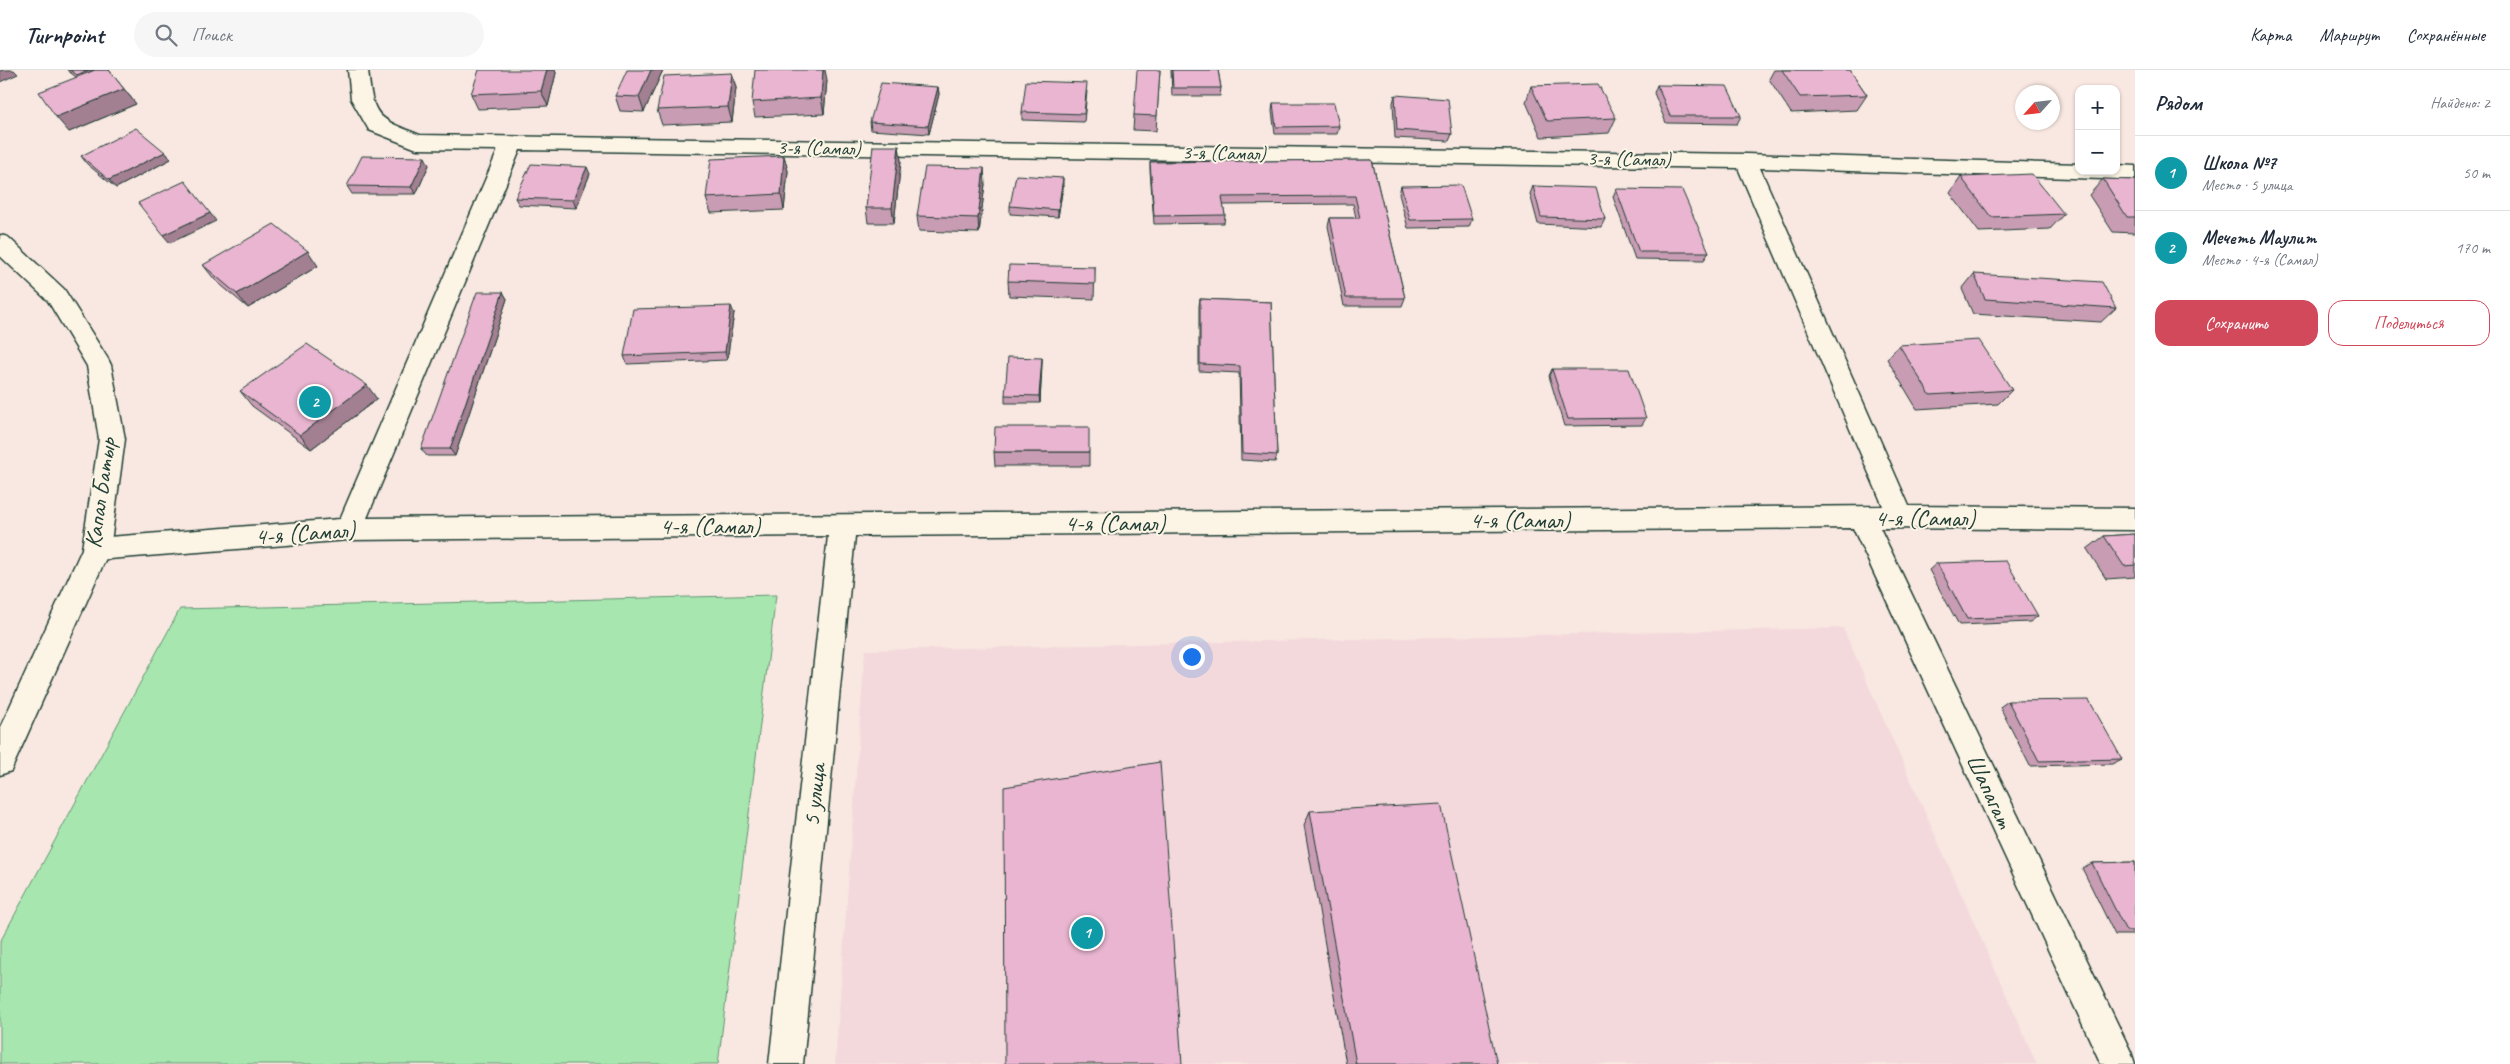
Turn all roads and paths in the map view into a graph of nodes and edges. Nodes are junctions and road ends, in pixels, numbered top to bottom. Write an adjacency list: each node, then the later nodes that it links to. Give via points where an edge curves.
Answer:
1 (358, 70): 2 (street, 3-я (Самал), via 361,99 376,125 417,142)
2 (512, 143): 3 (street, 3-я (Самал)); 10 (street)
3 (1746, 161): 4 (street, 3-я (Самал)); 7 (street)
4 (2135, 173)
5 (0, 243): 11 (street, Капал Батыр, via 56,296 99,365 112,439)
6 (1861, 517): 7 (street, 4-я (Самал)); 9 (street, 4-я (Самал)); 14 (street, Шапагат)
7 (1901, 518): 8 (street, 4-я (Самал))
8 (2135, 519)
9 (843, 525): 10 (street, 4-я (Самал)); 13 (street, 5 улица)
10 (348, 529): 11 (street, 4-я (Самал))
11 (96, 549): 12 (street, Капал Батыр)
12 (0, 761)
13 (786, 1064)
14 (2119, 1064)

